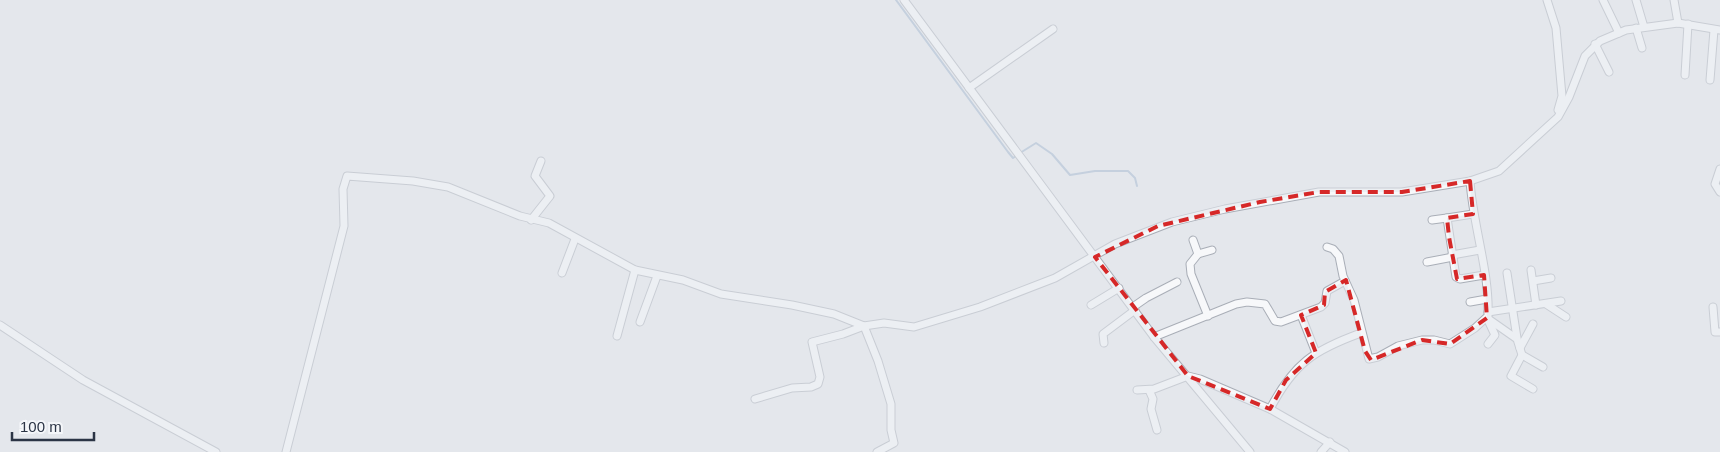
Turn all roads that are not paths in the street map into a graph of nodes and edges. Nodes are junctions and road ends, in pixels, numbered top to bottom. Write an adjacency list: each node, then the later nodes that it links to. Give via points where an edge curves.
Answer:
1 (904, 0): 17 (street)
2 (1547, 0): 18 (street, via 1556,25 1562,96 1560,107)
3 (1603, 0): 11 (street)
4 (1636, 0): 8 (street)
5 (1674, 0): 6 (street)
6 (1678, 22): 7 (street); 8 (street)
7 (1688, 24): 10 (street); 15 (street)
8 (1640, 27): 11 (street); 13 (street)
9 (1053, 29): 17 (street)
10 (1717, 30): 16 (street)
11 (1620, 33): 12 (street)
12 (1595, 44): 14 (street); 18 (street, via 1585,56 1565,106)
13 (1642, 48)
14 (1609, 72)
15 (1685, 75)
16 (1710, 80)
17 (969, 88): 34 (street)
18 (1543, 131): 21 (street, via 1499,171)
19 (541, 161): 25 (street, via 535,176 550,196)
20 (1720, 169): 22 (street, via 1715,184)
21 (1470, 182): 23 (street); 34 (street, via 1402,192 1318,192 1252,203 1158,226 1115,244)
22 (1720, 192)
23 (1473, 214): 24 (street); 31 (street)
24 (1447, 218): 26 (street); 33 (street)
25 (531, 220): 27 (street, via 549,224); 84 (street, via 448,187 347,176 344,181 344,226)
26 (1432, 220)
27 (575, 239): 36 (street); 38 (street)
28 (1193, 240): 32 (street)
29 (1327, 247): 43 (street, via 1338,256)
30 (1212, 250): 32 (street)
31 (1480, 250): 33 (street); 40 (street)
32 (1198, 254): 58 (street, via 1191,261 1192,274)
33 (1452, 256): 35 (street); 40 (street, via 1458,278)
34 (1095, 257): 46 (street); 63 (street, via 1047,281 929,324 914,327)
35 (1427, 262)
36 (635, 270): 41 (street); 66 (street)
37 (1531, 270): 44 (street)
38 (562, 273)
39 (1507, 273): 55 (street)
40 (1484, 274): 47 (street)
41 (657, 276): 60 (street); 63 (street, via 683,280 735,297 834,314)
42 (1551, 278): 44 (street)
43 (1345, 281): 56 (street, via 1326,291 1321,308); 65 (street, via 1354,300)
44 (1533, 281): 52 (street)
45 (1177, 282): 54 (street)
46 (1118, 288): 51 (street); 54 (street)
47 (1487, 299): 49 (street); 57 (street)
48 (1561, 301): 50 (street)
49 (1470, 302)
50 (1546, 304): 52 (street); 59 (street)
51 (1091, 305)
52 (1536, 305): 55 (street)
53 (1713, 307): 64 (street, via 1716,332)
54 (1134, 308): 67 (street); 69 (street, via 1104,334)
55 (1513, 309): 57 (street); 68 (street)
56 (1301, 315): 58 (street, via 1277,322 1265,304 1247,302); 72 (street)
57 (1488, 315): 65 (street, via 1450,344 1422,340 1398,346 1371,360 1367,357); 68 (street); 70 (street, via 1495,335)
58 (1208, 316): 67 (street)
59 (1566, 317)
60 (640, 322)
61 (1534, 324): 71 (street)
62 (0, 325): 83 (street, via 83,380)
63 (864, 326): 78 (street, via 812,342 820,377 818,384); 85 (street, via 892,410 894,443)
64 (1720, 332)
65 (1362, 333): 72 (street)
66 (617, 336)
67 (1154, 337): 74 (street)
68 (1517, 338): 71 (street)
69 (1104, 343)
70 (1488, 344)
71 (1521, 352): 73 (street); 75 (street, via 1511,376)
72 (1316, 353): 79 (street, via 1292,373)
73 (1542, 367)
74 (1188, 376): 77 (street); 79 (street); 86 (street)
75 (1533, 389)
76 (1137, 390): 77 (street)
77 (1149, 390): 80 (street)
78 (755, 399)
79 (1270, 409): 81 (street)
80 (1156, 430)
81 (1330, 442): 82 (street); 87 (street)
82 (1337, 450): 88 (street)
83 (216, 452)
84 (286, 452)
85 (877, 452)
86 (1250, 452)
87 (1321, 452)
88 (1346, 452)

